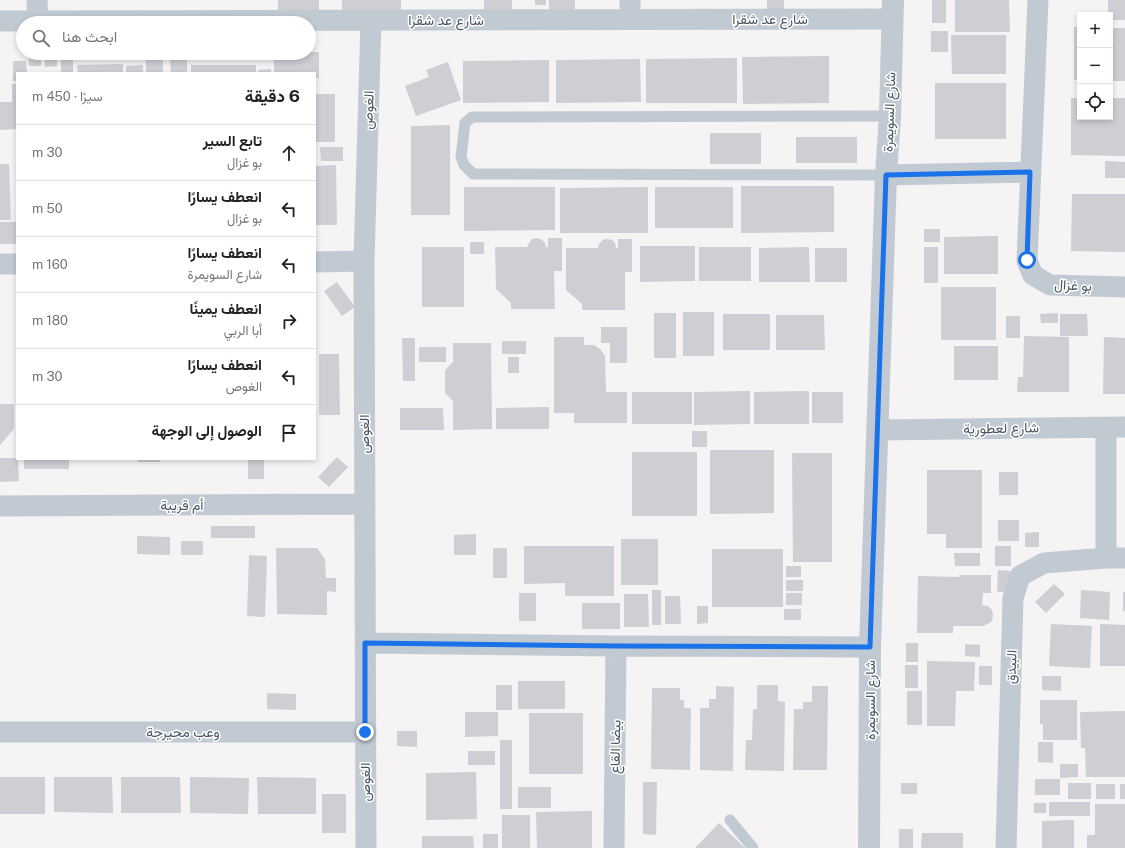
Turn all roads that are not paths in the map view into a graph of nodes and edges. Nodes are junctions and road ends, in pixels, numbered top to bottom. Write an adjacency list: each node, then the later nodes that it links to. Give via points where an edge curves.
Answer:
1 (37, 0): 5 (street)
2 (1038, 0): 11 (street, بو غزال)
3 (893, 9): 4 (street, شارع عد شقرا); 10 (street, شارع السويمرة)
4 (630, 10): 7 (street, شارع عد شقرا)
5 (38, 16)
6 (316, 20): 7 (street, شارع عد شقرا)
7 (371, 20): 14 (street, الغوص)
8 (0, 21): 9 (street, شارع عد شقرا)
9 (16, 21)
10 (890, 116): 12 (street, شارع السويمرة); 12 (lane, via 472,117 465,123 461,156 464,166 473,174)
11 (1030, 172): 12 (street); 17 (street, بو غزال, via 1027,260 1033,276 1050,285)
12 (886, 175): 19 (street, شارع السويمرة)
13 (316, 262): 14 (street)
14 (364, 262): 20 (street, الغوص)
15 (0, 264): 16 (street)
16 (16, 264)
17 (1125, 287)
18 (1116, 427): 19 (street, شارع لعطورية); 22 (street, البيدق)
19 (878, 430): 25 (street, شارع السويمرة)
20 (364, 504): 21 (street, أم قريبة); 23 (street, الغوص)
21 (0, 506)
22 (1115, 558): 33 (street, البيدق, via 1044,562 1020,576 1013,598)
23 (365, 643): 24 (street); 27 (street, الغوص)
24 (616, 646): 25 (street); 30 (street, بيضا القاع)
25 (870, 647): 32 (street, شارع السويمرة)
26 (0, 732): 27 (street, وعب محيرجة)
27 (365, 732): 29 (street, الغوص)
28 (730, 820): 31 (lane)
29 (366, 848)
30 (614, 848)
31 (753, 848)
32 (869, 848)
33 (1006, 848)

